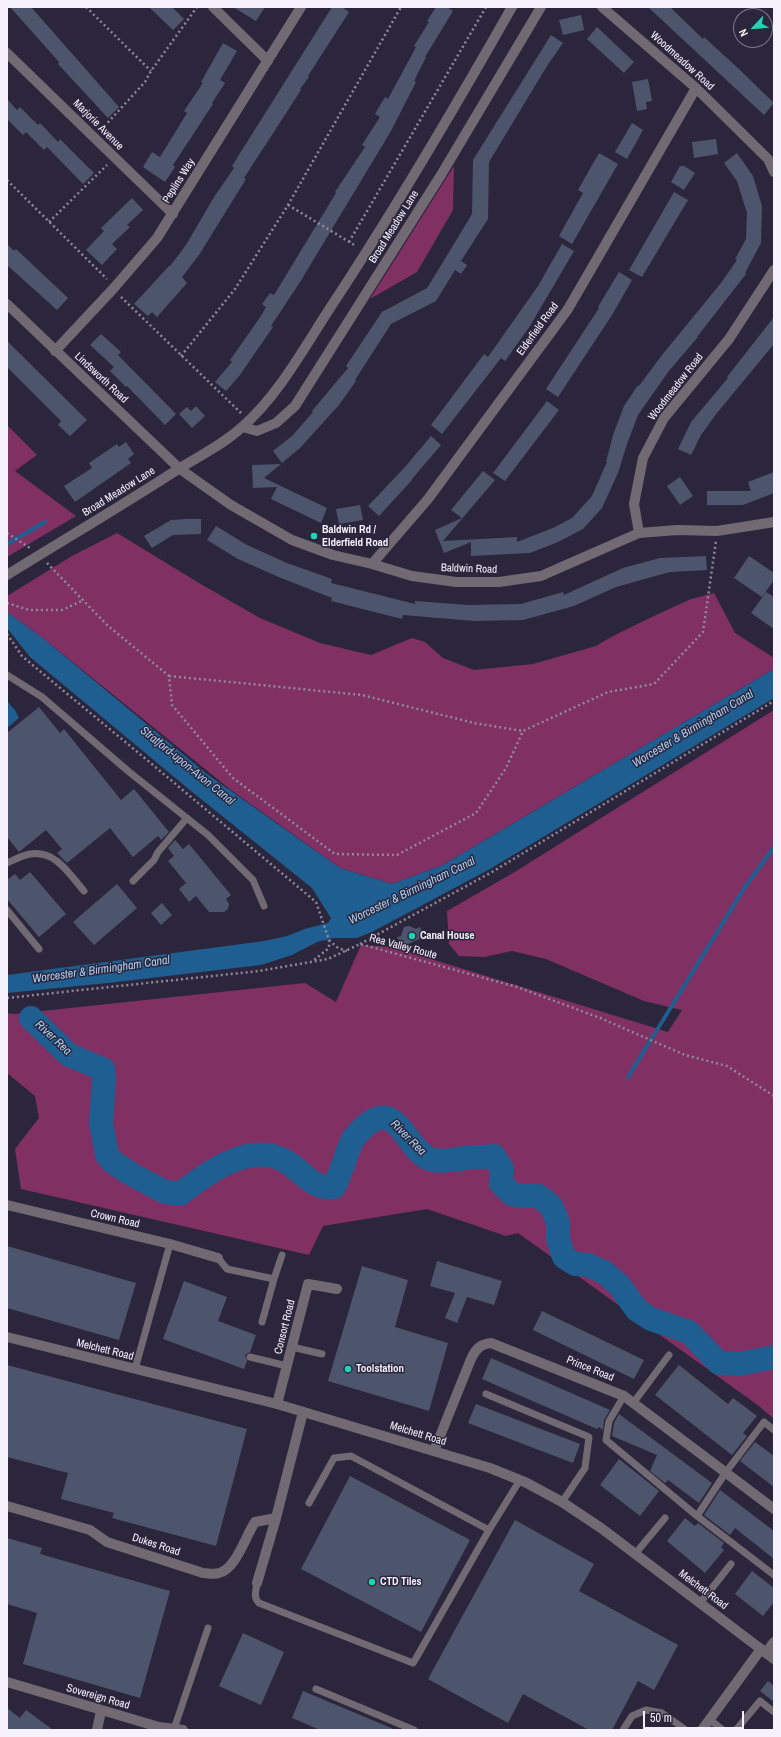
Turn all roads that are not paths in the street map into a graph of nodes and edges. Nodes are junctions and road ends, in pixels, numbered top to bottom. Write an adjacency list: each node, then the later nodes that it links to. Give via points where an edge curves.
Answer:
1 (213, 7): 7 (street)
2 (301, 7): 7 (street, Peplins Way)
3 (512, 7): 15 (street, Broad Meadow Lane, via 466,89 367,253 266,402)
4 (541, 7): 15 (street, Broad Meadow Lane, via 441,175 294,406 276,423 257,431)
5 (602, 7): 8 (street, Woodmeadow Road)
6 (7, 53): 11 (street, Marjorie Avenue)
7 (268, 61): 11 (street, Peplins Way)
8 (696, 88): 9 (street, Woodmeadow Road); 19 (street, Elderfield Road, via 568,309 428,499)
9 (771, 157): 10 (street, Woodmeadow Road)
10 (774, 172)
11 (173, 214): 14 (street, Peplins Way, via 157,238 113,290)
12 (774, 270): 18 (street, Woodmeadow Road, via 729,339 664,418 643,458 634,504)
13 (7, 304): 14 (street, Lindsworth Road)
14 (55, 351): 16 (street, Lindsworth Road)
15 (245, 424): 16 (street, Broad Meadow Lane)
16 (180, 469): 19 (street, Baldwin Road, via 231,505 292,540 333,555); 20 (street, Broad Meadow Lane)
17 (774, 522): 18 (street, Baldwin Road, via 717,531 677,530)
18 (639, 533): 19 (street, Baldwin Road, via 541,576 499,582 456,582 412,576)
19 (372, 564)
20 (7, 575)
21 (7, 675): 22 (lane, via 42,698 128,772)
22 (187, 818): 24 (lane, via 154,860); 26 (lane, via 253,880)
23 (7, 863): 25 (lane, via 30,854 43,854 55,858)
24 (133, 881)
25 (84, 891)
26 (264, 906)
27 (7, 910): 28 (lane)
28 (39, 950)
29 (7, 1205): 30 (street, Crown Road)
30 (170, 1244): 32 (street, Crown Road); 42 (lane)
31 (282, 1255): 33 (lane)
32 (218, 1258): 33 (lane, via 227,1269)
33 (274, 1279): 35 (lane)
34 (337, 1289): 37 (street, Consort Road, via 308,1284)
35 (262, 1322)
36 (7, 1337): 42 (street, Melchett Road)
37 (292, 1347): 38 (lane); 41 (street, Consort Road)
38 (322, 1354)
39 (669, 1355): 45 (lane)
40 (250, 1357): 41 (lane)
41 (287, 1366): 46 (street, Consort Road)
42 (135, 1370): 46 (street, Melchett Road)
43 (486, 1394): 52 (lane, via 589,1437 585,1468)
44 (624, 1396): 45 (street, Prince Road); 49 (street, Prince Road, via 491,1343 485,1343 477,1347 471,1358); 56 (lane, via 609,1421 606,1440)
45 (634, 1402): 50 (street, Prince Road)
46 (277, 1404): 47 (street, Melchett Road)
47 (303, 1412): 49 (street, Melchett Road); 57 (street)
48 (774, 1430): 50 (lane, via 764,1422)
49 (434, 1451): 51 (street, Melchett Road)
50 (726, 1472): 55 (street, Prince Road); 56 (lane)
51 (520, 1480): 52 (street, Melchett Road); 59 (lane)
52 (562, 1502): 60 (street, Melchett Road)
53 (309, 1503): 59 (lane, via 334,1458 351,1456)
54 (7, 1506): 57 (street, Dukes Road, via 90,1530 107,1542 203,1573 219,1573 232,1566 255,1522)
55 (774, 1509)
56 (697, 1516): 62 (lane)
57 (276, 1518): 63 (street)
58 (665, 1518): 60 (lane)
59 (489, 1530): 63 (lane, via 413,1663 259,1603 255,1595)
60 (635, 1554): 64 (street, Melchett Road)
61 (731, 1564): 64 (lane)
62 (774, 1575)
63 (257, 1583)
64 (701, 1602): 67 (street, Melchett Road)
65 (208, 1628): 73 (lane)
66 (774, 1642): 67 (street)
67 (767, 1654): 72 (street)
68 (7, 1682): 70 (street, Sovereign Road)
69 (316, 1689): 75 (lane)
70 (101, 1711): 73 (street, Sovereign Road, via 159,1727); 74 (street)
71 (774, 1712): 80 (lane, via 760,1701)
72 (709, 1719): 78 (street); 79 (lane)
73 (178, 1729)
74 (97, 1730)
75 (414, 1730)
76 (623, 1730): 77 (lane, via 632,1716 646,1710 662,1713)
77 (686, 1730)
78 (702, 1730)
79 (722, 1730)
80 (736, 1730)

